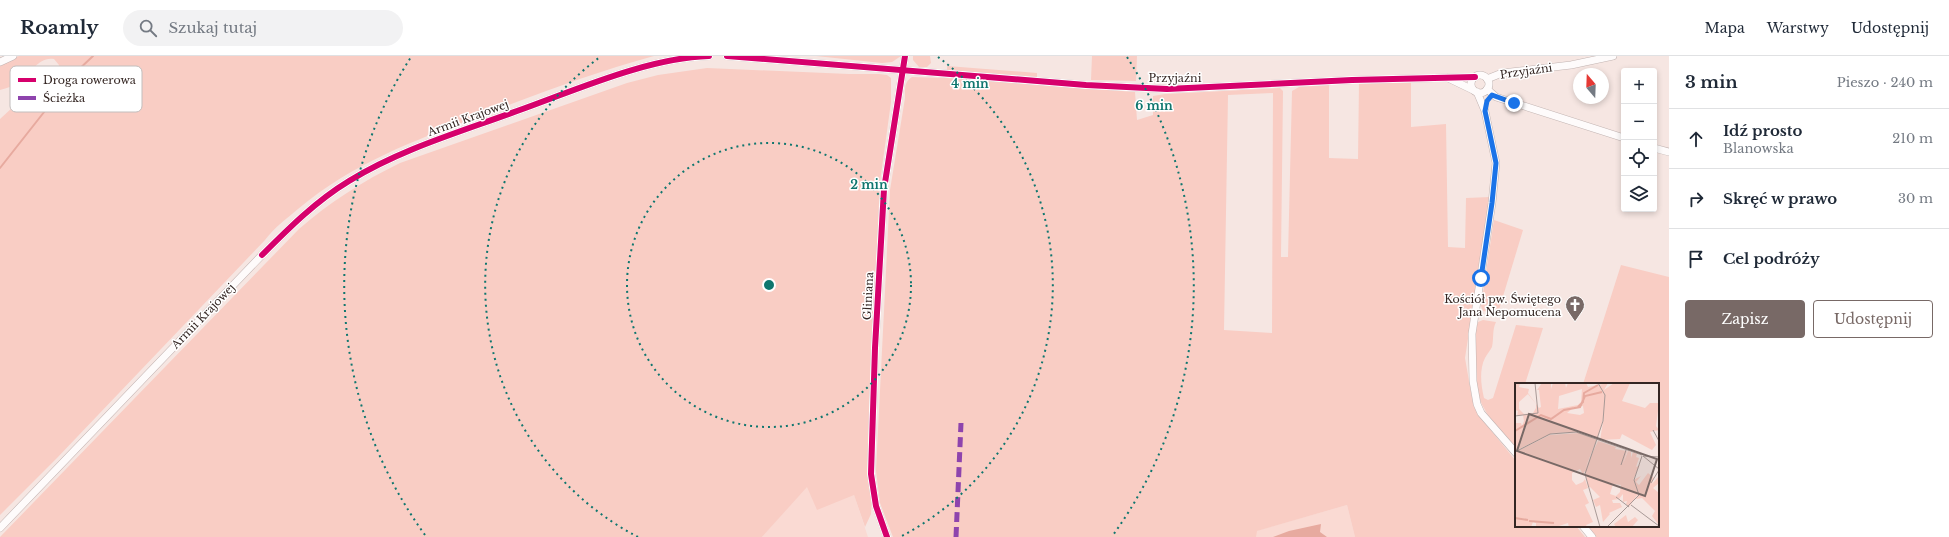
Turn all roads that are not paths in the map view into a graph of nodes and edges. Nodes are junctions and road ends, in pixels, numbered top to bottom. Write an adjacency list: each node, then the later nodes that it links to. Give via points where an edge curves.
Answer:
1 (13, 56): 6 (street)
2 (709, 56): 19 (street, Armii Krajowej, via 666,62 597,82 397,155 348,181 307,212 262,255)
3 (727, 56): 7 (street)
4 (906, 56): 7 (street, Gliniana)
5 (1613, 56): 10 (street, Przyjaźni, via 1570,65 1502,73)
6 (0, 62)
7 (903, 71): 9 (street, Przyjaźni, via 1171,90); 20 (street, Gliniana, via 884,189 875,348 872,474 876,506)
8 (1475, 76): 9 (street, Przyjaźni); 10 (street, via 1482,75); 11 (street, via 1471,83)
9 (1447, 78): 11 (street, Przyjaźni)
10 (1487, 79): 12 (street)
11 (1475, 91): 12 (street); 13 (street)
12 (1489, 92): 13 (street); 14 (street)
13 (1485, 111): 17 (street, via 1495,155 1495,176 1472,334 1473,381 1481,413)
14 (1621, 137)
15 (1657, 149): 16 (street)
16 (1669, 152)
17 (1515, 452)
18 (1584, 527): 21 (street)
19 (0, 528)
20 (887, 537)
21 (1592, 537)

